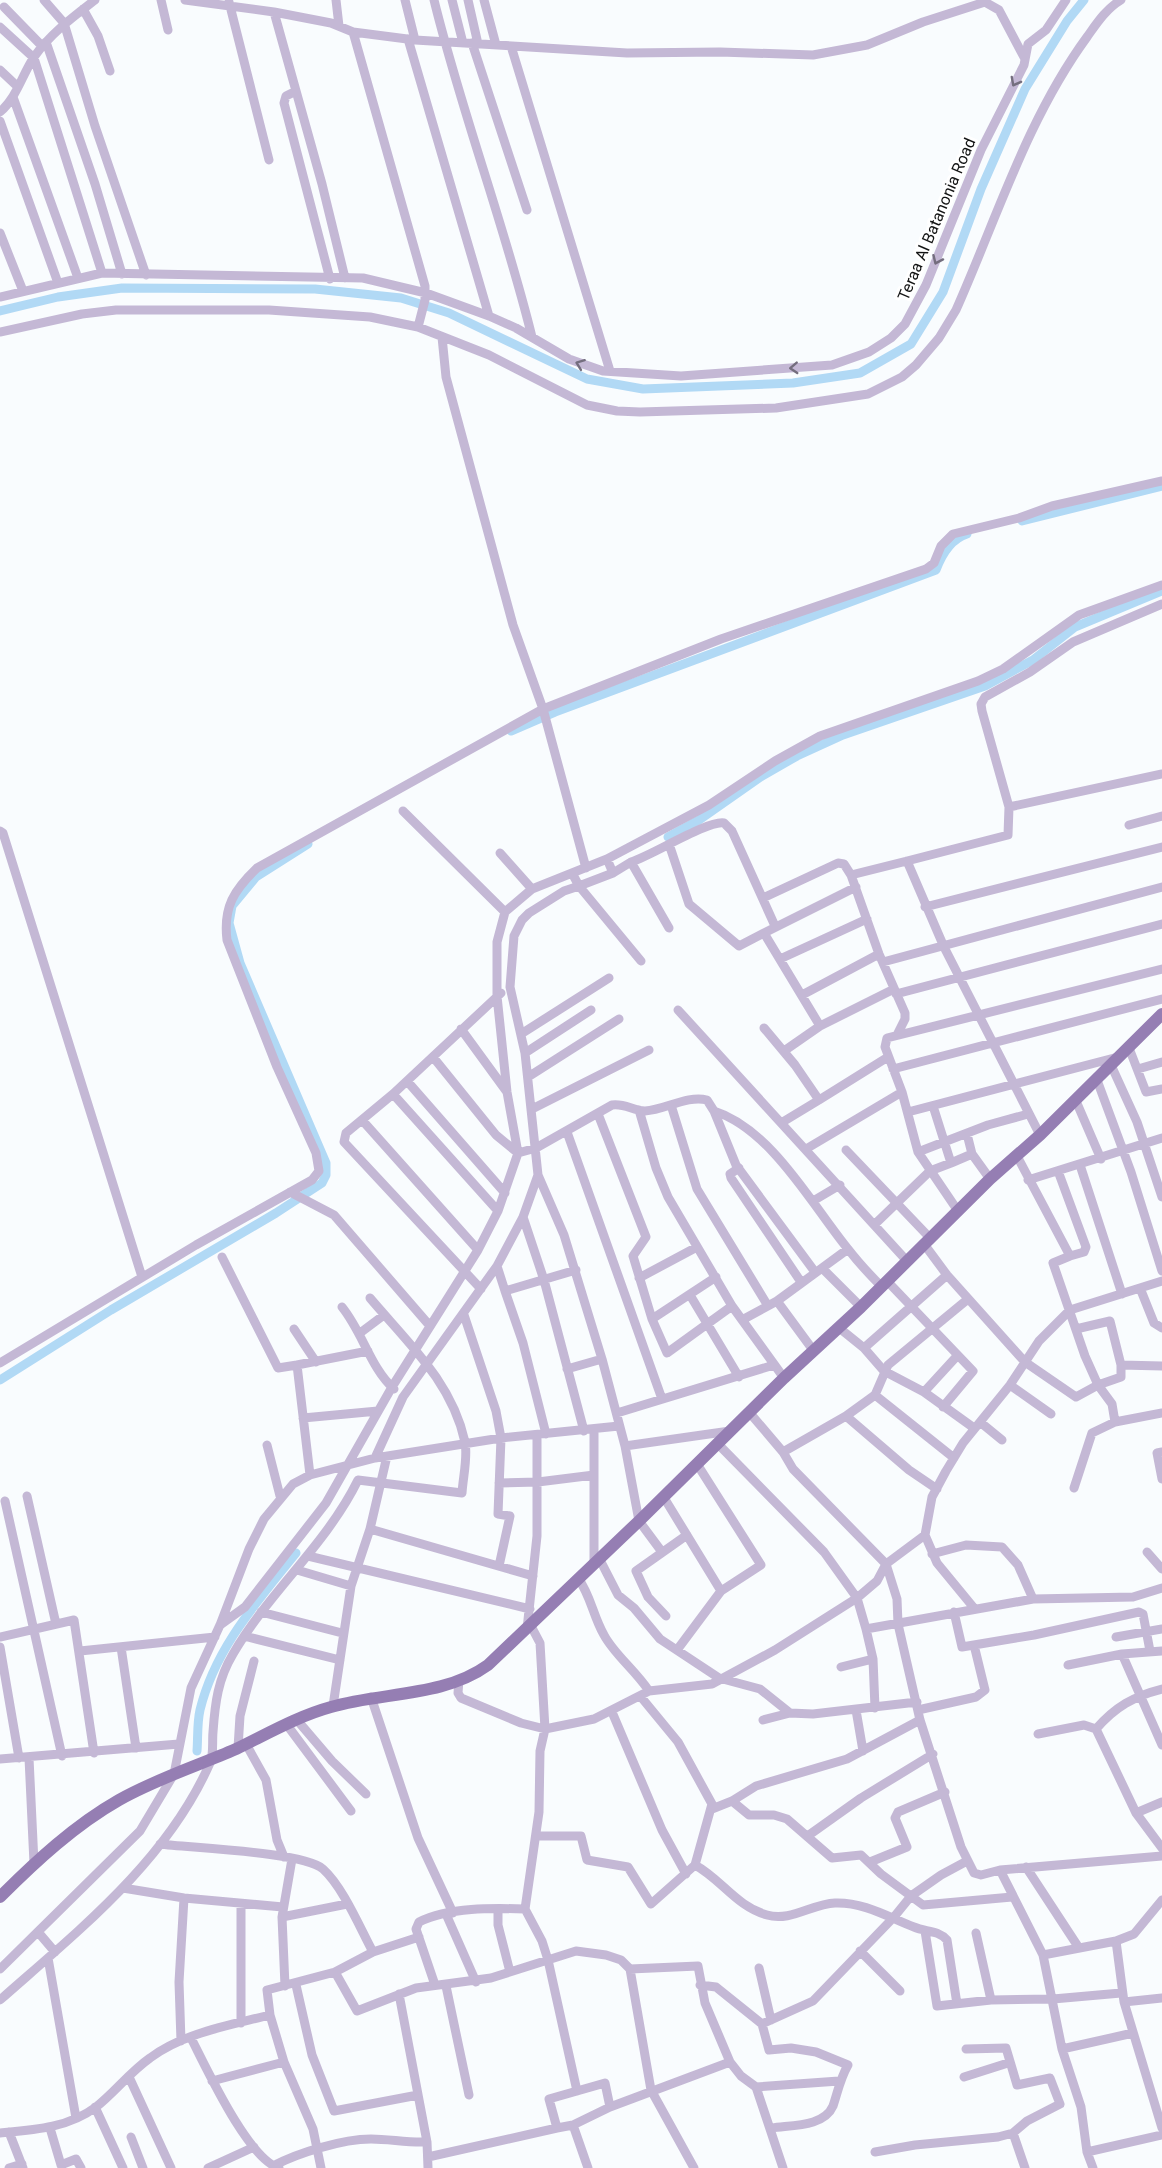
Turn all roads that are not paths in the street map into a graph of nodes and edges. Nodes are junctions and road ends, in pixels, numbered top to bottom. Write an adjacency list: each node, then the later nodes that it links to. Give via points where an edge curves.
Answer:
1 (44, 0): 17 (street)
2 (94, 0): 15 (street)
3 (161, 0): 20 (street)
4 (185, 0): 13 (street)
5 (336, 0): 18 (street)
6 (405, 0): 22 (street)
7 (434, 0): 23 (street)
8 (453, 0): 25 (street)
9 (468, 0): 25 (street)
10 (484, 0): 26 (street)
11 (1066, 0): 29 (street, Teraa Al Batanonia Road, via 1046,30 1028,44)
12 (1121, 0): 53 (street, via 1105,13 1083,43 1040,114 947,326 916,365 886,386 851,398 776,408 617,411 587,405 518,367)
13 (229, 3): 16 (street); 37 (street)
14 (4, 6): 24 (street)
15 (83, 9): 17 (street); 31 (street)
16 (274, 12): 18 (street); 33 (street)
17 (64, 23): 24 (street); 42 (street)
18 (339, 26): 21 (street)
19 (0, 27): 28 (street)
20 (168, 30)
21 (353, 32): 22 (street); 49 (street)
22 (411, 39): 23 (street); 50 (street)
23 (446, 42): 25 (street); 54 (street)
24 (44, 44): 28 (street); 41 (street, via 95,184)
25 (471, 44): 26 (street); 38 (street)
26 (495, 45): 27 (street)
27 (511, 46): 29 (street, via 647,54 819,55 867,45 923,22 991,3 999,10); 55 (street)
28 (34, 58): 32 (street); 40 (street)
29 (1026, 59): 55 (street, Teraa Al Batanonia Road, one-way to 55, via 981,150 922,294 903,328 891,339 856,357 820,367 681,375)
30 (0, 69): 32 (street)
31 (110, 71)
32 (18, 87): 34 (street)
33 (296, 91): 44 (street); 45 (street, via 286,96 284,103)
34 (13, 97): 35 (street); 43 (street)
35 (0, 112)
36 (0, 121): 46 (street)
37 (269, 159)
38 (526, 210)
39 (0, 233): 47 (street)
40 (102, 273): 41 (street, Teraa Al Batanonia Road); 43 (street, Teraa Al Batanonia Road)
41 (122, 274): 42 (street, Teraa Al Batanonia Road)
42 (146, 275): 45 (street, Teraa Al Batanonia Road)
43 (78, 278): 46 (street, Teraa Al Batanonia Road)
44 (345, 278): 45 (street, Teraa Al Batanonia Road); 49 (street, Teraa Al Batanonia Road, via 377,280)
45 (330, 279)
46 (57, 283): 47 (street, Teraa Al Batanonia Road)
47 (23, 291): 48 (street, Teraa Al Batanonia Road)
48 (1, 295)
49 (425, 296): 50 (street, Teraa Al Batanonia Road); 51 (street)
50 (489, 316): 54 (street, Teraa Al Batanonia Road)
51 (418, 327): 52 (street, via 370,317 281,311 116,310); 53 (street)
52 (0, 332)
53 (442, 337): 59 (street, via 446,376 513,625)
54 (532, 337): 55 (street, Teraa Al Batanonia Road, one-way to 54, via 579,364)
55 (610, 371)
56 (1162, 481): 59 (street, via 953,534 926,569 721,639)
57 (1162, 585): 69 (street, via 1079,615 1003,669 978,681 820,736 709,805)
58 (1162, 604): 61 (street, via 1083,636 985,697 982,711)
59 (544, 713): 72 (street); 165 (street, via 256,868 237,887 225,922 231,954 319,1160 316,1176)
60 (1162, 774): 61 (street)
61 (1009, 807): 70 (street, via 1010,830 1005,837)
62 (403, 811): 82 (street)
63 (1162, 816): 64 (street)
64 (1129, 825)
65 (0, 831): 187 (street)
66 (670, 847): 71 (street); 80 (street, via 711,824 724,823 732,831); 87 (street, via 692,908 740,946)
67 (1162, 847): 81 (street)
68 (500, 853): 79 (street)
69 (607, 859): 72 (street); 74 (street)
70 (907, 861): 75 (street); 81 (street)
71 (631, 862): 74 (street); 86 (street)
72 (586, 868): 73 (street)
73 (572, 873): 76 (street); 79 (street)
74 (613, 873): 76 (street)
75 (851, 874): 77 (street); 80 (street, via 844,864 838,863)
76 (579, 886): 91 (street); 95 (street, via 546,900 522,920 514,936)
77 (856, 887): 83 (street); 85 (street)
78 (1162, 887): 88 (street)
79 (532, 889): 82 (street)
80 (763, 898): 85 (street)
81 (925, 907): 88 (street)
82 (505, 912): 98 (street, via 497,942)
83 (867, 919): 89 (street); 90 (street)
84 (1162, 924): 94 (street)
85 (776, 926): 87 (street)
86 (669, 928)
87 (764, 933): 90 (street)
88 (944, 947): 89 (street); 94 (street)
89 (881, 958): 96 (street); 97 (street)
90 (780, 959): 97 (street)
91 (640, 961)
92 (1162, 969): 103 (street)
93 (609, 978): 108 (street)
94 (959, 978): 96 (street); 103 (street)
95 (510, 987): 98 (street); 108 (street)
96 (895, 992): 105 (street); 109 (street, via 906,1015)
97 (802, 995): 105 (street)
98 (497, 996): 107 (street); 126 (street)
99 (1162, 999): 110 (street)
100 (591, 1010): 114 (street)
101 (678, 1010): 140 (street)
102 (1162, 1014): 113 (main road)
103 (980, 1015): 109 (street); 110 (street)
104 (619, 1019): 121 (street)
105 (820, 1026): 112 (street)
106 (764, 1028): 112 (street)
107 (461, 1029): 115 (street); 126 (street)
108 (521, 1034): 114 (street)
109 (897, 1035): 116 (street, via 885,1041)
110 (994, 1045): 119 (street); 124 (street)
111 (649, 1050): 133 (street)
112 (784, 1051): 129 (street)
113 (1125, 1052): 118 (main road); 120 (street); 124 (street)
114 (525, 1053): 121 (street)
115 (433, 1057): 123 (street); 152 (street, via 496,1135)
116 (888, 1058): 119 (street); 129 (street)
117 (1162, 1062): 120 (street)
118 (1111, 1065): 122 (main road); 146 (street)
119 (893, 1069): 127 (street)
120 (1138, 1069): 125 (street, via 1146,1092)
121 (528, 1077): 133 (street)
122 (1097, 1080): 130 (main road); 150 (street)
123 (407, 1081): 128 (street); 166 (street)
124 (1013, 1083): 132 (street); 138 (street)
125 (1162, 1089)
126 (507, 1092): 152 (street)
127 (902, 1092): 136 (street); 148 (street)
128 (393, 1094): 139 (street); 170 (street)
129 (819, 1100): 140 (street)
130 (1076, 1101): 143 (main road); 155 (street)
131 (671, 1106): 134 (street); 135 (street, via 702,1099); 201 (street, via 697,1189)
132 (933, 1106): 136 (street); 145 (street)
133 (532, 1109): 147 (street)
134 (639, 1110): 137 (street, via 617,1104); 175 (street, via 664,1186)
135 (714, 1111): 158 (street); 168 (street, via 730,1118 768,1148)
136 (908, 1112): 151 (street)
137 (598, 1114): 141 (street); 189 (street, via 646,1237 633,1254)
138 (1028, 1114): 142 (street); 143 (street)
139 (362, 1120): 177 (street); 185 (street, via 346,1133 344,1142)
140 (781, 1123): 148 (street)
141 (567, 1132): 147 (street); 243 (street)
142 (967, 1134): 145 (street); 153 (street)
143 (1040, 1135): 154 (main road)
144 (1162, 1138): 146 (street)
145 (943, 1143): 151 (street); 156 (street)
146 (1145, 1143): 150 (street); 167 (street)
147 (536, 1148): 152 (street); 161 (street)
148 (806, 1149): 164 (street)
149 (846, 1150): 169 (street)
150 (1123, 1150): 155 (street); 184 (street)
151 (918, 1152): 159 (street)
152 (518, 1153): 166 (street)
153 (972, 1154): 156 (street); 162 (street)
154 (1017, 1156): 162 (main road); 163 (street)
155 (1101, 1159): 157 (street)
156 (951, 1162): 159 (street)
157 (1080, 1165): 160 (street); 197 (street)
158 (739, 1168): 183 (street); 192 (street, via 730,1174 731,1178)
159 (930, 1171): 169 (street); 171 (street)
160 (1058, 1171): 163 (street); 178 (street, via 1086,1247 1084,1252)
161 (538, 1175): 172 (street); 182 (street)
162 (990, 1179): 171 (main road)
163 (1028, 1180): 178 (street)
164 (840, 1185): 168 (street); 173 (street)
165 (290, 1192): 187 (street); 212 (street, via 334,1215)
166 (505, 1193): 170 (street)
167 (1162, 1197)
168 (813, 1201): 176 (street)
169 (899, 1202): 173 (street); 174 (street)
170 (498, 1211): 177 (street)
171 (958, 1211): 174 (main road)
172 (523, 1217): 181 (street); 190 (street)
173 (874, 1225): 180 (street)
174 (927, 1241): 180 (main road); 186 (street)
175 (697, 1247): 188 (street); 189 (street)
176 (848, 1249): 183 (street); 193 (street)
177 (478, 1250): 185 (street)
178 (1070, 1256): 206 (street, via 1053,1263)
179 (222, 1257): 229 (street, via 278,1368)
180 (907, 1261): 193 (main road)
181 (497, 1266): 195 (street); 196 (street)
182 (576, 1270): 190 (street); 224 (street)
183 (819, 1270): 192 (street); 205 (street)
184 (1162, 1271)
185 (464, 1273): 195 (street); 212 (street)
186 (947, 1275): 200 (street); 202 (street)
187 (142, 1277): 227 (street)
188 (716, 1277): 198 (street); 203 (street)
189 (639, 1278): 209 (street)
190 (544, 1280): 196 (street); 233 (street)
191 (1162, 1281): 194 (street)
192 (801, 1282): 201 (street)
193 (885, 1284): 202 (street); 205 (main road)
194 (1140, 1288): 197 (street); 214 (street, via 1154,1323)
195 (481, 1289): 208 (street)
196 (505, 1291): 257 (street, via 523,1343)
197 (1122, 1294): 206 (street)
198 (690, 1295): 209 (street); 211 (street)
199 (370, 1298): 207 (street)
200 (968, 1299): 216 (street); 226 (street)
201 (772, 1304): 210 (street); 221 (street)
202 (911, 1305): 216 (street); 219 (street)
203 (732, 1306): 210 (street); 211 (street)
204 (342, 1307): 218 (street)
205 (861, 1307): 213 (main road)
206 (1070, 1310): 217 (street); 226 (street, via 1039,1341)
207 (384, 1315): 218 (street); 220 (street)
208 (464, 1315): 228 (street); 258 (street)
209 (652, 1319): 211 (street, via 667,1353)
210 (742, 1320): 230 (street)
211 (708, 1324): 235 (street)
212 (430, 1326): 220 (street)
213 (838, 1327): 219 (street); 221 (main road)
214 (1162, 1328)
215 (294, 1329): 225 (street)
216 (932, 1329): 223 (street); 234 (street)
217 (1076, 1329): 231 (street, via 1110,1321); 238 (street)
218 (360, 1334): 222 (street)
219 (864, 1348): 234 (street)
220 (415, 1350): 228 (street); 239 (street)
221 (813, 1350): 236 (main road)
222 (368, 1351): 225 (street); 239 (street)
223 (957, 1356): 240 (street); 244 (street, via 973,1371)
224 (602, 1359): 233 (street); 247 (street)
225 (316, 1362): 229 (street)
226 (1025, 1362): 237 (street); 238 (street, via 1076,1397)
227 (0, 1363)
228 (428, 1363): 242 (street); 260 (street, via 447,1392)
229 (297, 1365): 251 (street)
230 (774, 1365): 235 (street); 236 (street)
231 (1121, 1365): 232 (street); 238 (street, via 1121,1377)
232 (1162, 1366)
233 (567, 1369): 255 (street)
234 (884, 1371): 240 (street); 241 (street)
235 (739, 1377): 243 (street)
236 (783, 1378): 246 (main road)
237 (1010, 1385): 249 (street); 253 (street)
238 (1098, 1385): 252 (street, via 1110,1399)
239 (392, 1387): 242 (street); 245 (street)
240 (924, 1392): 244 (street)
241 (875, 1395): 250 (street); 267 (street)
242 (403, 1397): 268 (street)
243 (662, 1399): 247 (street)
244 (943, 1407): 253 (street)
245 (378, 1412): 251 (street); 269 (street)
246 (749, 1412): 256 (main road); 264 (street)
247 (617, 1413): 254 (street)
248 (1162, 1413): 252 (street)
249 (1051, 1414)
250 (846, 1416): 264 (street); 279 (street)
251 (303, 1418): 271 (street)
252 (1115, 1422): 278 (street, via 1090,1436)
253 (977, 1425): 259 (street); 267 (street)
254 (619, 1426): 255 (street); 263 (street)
255 (589, 1430): 257 (street); 272 (street)
256 (730, 1431): 261 (main road); 263 (street)
257 (541, 1435): 258 (street); 275 (street)
258 (501, 1438): 260 (street); 277 (street)
259 (1002, 1440)
260 (465, 1444): 266 (street); 276 (street, via 462,1492)
261 (718, 1444): 270 (main road); 305 (street, via 824,1552)
262 (267, 1445): 281 (street)
263 (625, 1446): 284 (street)
264 (783, 1452): 294 (street, via 793,1469)
265 (1162, 1452): 273 (street, via 1157,1453)
266 (387, 1456): 268 (street); 276 (street)
267 (954, 1458): 279 (street)
268 (370, 1459): 269 (street); 274 (street)
269 (346, 1464): 271 (street); 288 (street, via 326,1503)
270 (697, 1464): 282 (main road); 303 (street, via 761,1565)
271 (310, 1475): 281 (street)
272 (594, 1475): 275 (street); 293 (street)
273 (1162, 1479)
274 (358, 1480): 276 (street); 291 (street)
275 (537, 1482): 277 (street); 299 (street)
276 (382, 1483): 285 (street)
277 (499, 1483): 295 (street, via 498,1514 510,1515)
278 (1074, 1488)
279 (937, 1489): 287 (street)
280 (27, 1496): 313 (street)
281 (280, 1496): 315 (street, via 258,1530)
282 (663, 1496): 284 (main road); 286 (street)
283 (5, 1501): 316 (street)
284 (639, 1521): 289 (street); 293 (main road)
285 (370, 1529): 295 (street); 296 (street)
286 (687, 1535): 289 (street); 303 (street)
287 (925, 1535): 292 (street); 294 (street)
288 (298, 1541): 291 (street); 315 (street, via 245,1607)
289 (662, 1552): 304 (street, via 636,1571)
290 (1147, 1552): 297 (street)
291 (310, 1554): 296 (street); 298 (street)
292 (932, 1554): 306 (street, via 966,1545 1002,1547 1018,1564); 308 (street)
293 (597, 1561): 300 (main road); 307 (street, via 618,1595)
294 (886, 1564): 305 (street, via 877,1581); 314 (street, via 897,1599)
295 (499, 1566): 299 (street)
296 (356, 1568): 301 (street); 309 (street)
297 (1162, 1569)
298 (297, 1570): 301 (street); 310 (street)
299 (533, 1576): 309 (street)
300 (578, 1578): 317 (main road); 342 (street, via 604,1635 637,1672)
301 (351, 1586): 321 (street)
302 (1162, 1588): 306 (street, via 1133,1597)
303 (721, 1591): 329 (street)
304 (648, 1597): 307 (street); 312 (street)
305 (857, 1598): 318 (street); 339 (street, via 775,1650)
306 (1033, 1599): 308 (street)
307 (634, 1608): 329 (street, via 654,1634)
308 (974, 1608): 311 (street)
309 (530, 1610): 317 (street)
310 (261, 1612): 321 (street); 322 (street)
311 (954, 1612): 314 (street); 326 (street, via 962,1647)
312 (666, 1616)
313 (56, 1624): 316 (street); 330 (street, via 74,1620)
314 (898, 1624): 318 (street); 349 (street)
315 (220, 1625): 324 (street)
316 (34, 1627): 323 (street); 364 (street)
317 (529, 1628): 340 (main road, via 488,1665); 354 (street, via 540,1643)
318 (866, 1629): 334 (street)
319 (1162, 1629): 320 (street)
320 (1145, 1631): 325 (street); 326 (street, via 1143,1614 1139,1612); 331 (street)
321 (342, 1633): 335 (street)
322 (244, 1636): 335 (street); 367 (street, via 219,1683)
323 (0, 1637)
324 (215, 1637): 328 (street); 357 (street, via 191,1688)
325 (1116, 1637)
326 (974, 1645): 349 (street, via 985,1682 982,1694)
327 (0, 1647): 345 (street)
328 (121, 1647): 330 (street); 360 (street)
329 (678, 1650): 339 (street)
330 (80, 1651): 362 (street)
331 (1150, 1651): 332 (street); 333 (street)
332 (1162, 1651)
333 (1122, 1654): 337 (street); 343 (street)
334 (873, 1659): 338 (street); 347 (street)
335 (340, 1660): 346 (street)
336 (254, 1661): 359 (street, via 240,1716)
337 (1068, 1665)
338 (841, 1667)
339 (719, 1678): 342 (street, via 704,1686); 351 (street, via 753,1685)
340 (459, 1680): 344 (main road); 354 (street, via 461,1698 521,1724)
341 (1162, 1689): 343 (street)
342 (645, 1694): 350 (street); 373 (street, via 685,1753)
343 (1139, 1695): 355 (street, via 1110,1713); 358 (street)
344 (371, 1697): 346 (main road); 400 (street, via 418,1838)
345 (5, 1703): 365 (street)
346 (333, 1706): 353 (main road)
347 (875, 1708): 348 (street); 349 (street)
348 (856, 1710): 351 (street); 361 (street)
349 (918, 1711): 361 (street); 363 (street)
350 (612, 1712): 354 (street, via 575,1725); 388 (street, via 662,1830)
351 (790, 1713): 352 (street)
352 (762, 1720)
353 (292, 1722): 359 (main road); 370 (street); 374 (street, via 306,1754)
354 (545, 1729): 377 (street, via 540,1751)
355 (1096, 1729): 356 (street, via 1084,1725); 375 (street)
356 (1038, 1734)
357 (179, 1744): 360 (street); 368 (street)
358 (1162, 1745)
359 (242, 1746): 367 (main road); 381 (street, via 266,1780 275,1835)
360 (136, 1748): 362 (street)
361 (863, 1751): 371 (street, via 847,1760 756,1786)
362 (94, 1753): 364 (street)
363 (933, 1754): 369 (street); 376 (street)
364 (62, 1756): 365 (street)
365 (24, 1758): 366 (street); 384 (street)
366 (0, 1759)
367 (212, 1759): 368 (main road); 378 (street, via 196,1791)
368 (174, 1774): 384 (main road, via 107,1808); 403 (street, via 140,1831)
369 (945, 1792): 382 (street); 383 (street, via 898,1812 895,1818 906,1847)
370 (366, 1794)
371 (732, 1802): 373 (street); 376 (street, via 749,1815 787,1819)
372 (1162, 1802): 375 (street)
373 (712, 1809): 385 (street)
374 (351, 1811)
375 (1136, 1813): 379 (street)
376 (809, 1835): 383 (street, via 832,1858 861,1855)
377 (537, 1836): 388 (street, via 579,1834 587,1860 628,1867 651,1904); 398 (street)
378 (160, 1844): 381 (street); 389 (street)
379 (1161, 1846)
380 (1162, 1856): 386 (street)
381 (288, 1858): 396 (street, via 323,1869); 399 (street)
382 (967, 1861): 387 (street, via 977,1875); 390 (street)
383 (870, 1862): 390 (street)
384 (34, 1863): 392 (main road)
385 (695, 1866): 388 (street); 401 (street, via 709,1873 723,1890 767,1916 783,1917 834,1903)
386 (1026, 1867): 387 (street); 407 (street)
387 (1000, 1870): 391 (street)
388 (686, 1874)
389 (123, 1888): 393 (street); 410 (street)
390 (911, 1896): 391 (street, via 919,1904 930,1905); 401 (street)
391 (1012, 1897): 411 (street)
392 (0, 1898)
393 (184, 1898): 395 (street); 437 (street, via 179,1982)
394 (1162, 1903): 406 (street, via 1134,1934)
395 (241, 1904): 399 (street); 434 (street)
396 (347, 1904): 399 (street); 409 (street)
397 (498, 1908): 398 (street); 400 (street); 417 (street, via 498,1925)
398 (525, 1909): 412 (street)
399 (283, 1912): 422 (street)
400 (450, 1914): 405 (street, via 419,1922); 418 (street)
401 (894, 1917): 402 (street); 408 (street)
402 (925, 1931): 431 (street, via 941,1933 947,1940); 431 (street, via 936,2004)
403 (38, 1932): 410 (street); 414 (street)
404 (976, 1932): 430 (street)
405 (419, 1937): 409 (street); 420 (street)
406 (1116, 1941): 407 (street); 426 (street)
407 (1079, 1947): 411 (street)
408 (861, 1951): 424 (street); 433 (street, via 813,2001)
409 (373, 1952): 416 (street)
410 (51, 1955): 429 (street); 456 (street)
411 (1043, 1955): 428 (street)
412 (548, 1960): 415 (street, via 576,1951 621,1960); 417 (street); 450 (street)
413 (759, 1968): 433 (street)
414 (0, 1969)
415 (630, 1970): 421 (street, via 698,1966); 449 (street)
416 (335, 1972): 419 (street); 425 (street, via 357,2011)
417 (510, 1972): 418 (street)
418 (476, 1982): 423 (street)
419 (296, 1984): 422 (street); 452 (street, via 312,2055 334,2111)
420 (435, 1985): 423 (street); 425 (street)
421 (700, 1985): 433 (street, via 716,1987); 441 (street)
422 (285, 1986): 432 (street, via 267,1990)
423 (446, 1986): 453 (street)
424 (900, 1991)
425 (399, 1994): 452 (street)
426 (1122, 1997): 427 (street); 428 (street); 435 (street)
427 (1162, 1998)
428 (1053, 1999): 430 (street); 439 (street)
429 (0, 2000)
430 (991, 2000): 431 (street)
431 (957, 2004)
432 (270, 2015): 434 (street); 440 (street)
433 (767, 2022): 446 (street, via 769,2050 816,2052 848,2065)
434 (241, 2023): 436 (street)
435 (1133, 2033): 439 (street); 451 (street)
436 (191, 2038): 437 (street); 445 (street)
437 (181, 2041): 443 (street, via 150,2058)
438 (966, 2049): 442 (street, via 1003,2047)
439 (1062, 2049): 470 (street, via 1081,2107)
440 (284, 2062): 445 (street); 468 (street)
441 (730, 2062): 447 (street); 449 (street)
442 (1008, 2063): 444 (street); 463 (street, via 1017,2085 1050,2078 1060,2104)
443 (129, 2077): 454 (street); 473 (street)
444 (964, 2077)
445 (212, 2080): 467 (street)
446 (839, 2081): 447 (street); 460 (street, via 828,2114 818,2121)
447 (756, 2087): 460 (street)
448 (1162, 2087): 451 (street)
449 (651, 2090): 455 (street); 485 (street)
450 (578, 2091): 455 (street, via 605,2083); 459 (street, via 549,2099)
451 (1151, 2091): 461 (street)
452 (418, 2095): 466 (street)
453 (469, 2095)
454 (95, 2107): 456 (street); 478 (street)
455 (610, 2107): 457 (street)
456 (76, 2118): 458 (street)
457 (573, 2125): 459 (street); 484 (street)
458 (50, 2128): 462 (street); 477 (street, via 61,2164 76,2159)
459 (557, 2128): 471 (street)
460 (772, 2128): 486 (street)
461 (1162, 2128)
462 (5, 2132): 472 (street)
463 (1013, 2133): 469 (street); 487 (street)
464 (1162, 2135): 470 (street)
465 (131, 2137): 479 (street)
466 (426, 2142): 468 (street, via 367,2139); 471 (street)
467 (254, 2147): 474 (street); 475 (street)
468 (318, 2149): 475 (street, via 299,2152); 482 (street)
469 (875, 2152)
470 (1087, 2152): 488 (street)
471 (428, 2157): 483 (street)
472 (22, 2166): 476 (street)
473 (170, 2166): 480 (street)
474 (219, 2166): 481 (street)
475 (276, 2167)
476 (9, 2168)
477 (81, 2168)
478 (123, 2168)
479 (143, 2168)
480 (160, 2168)
481 (208, 2168)
482 (321, 2168)
483 (428, 2168)
484 (588, 2168)
485 (694, 2168)
486 (783, 2168)
487 (1025, 2168)
488 (1093, 2168)

